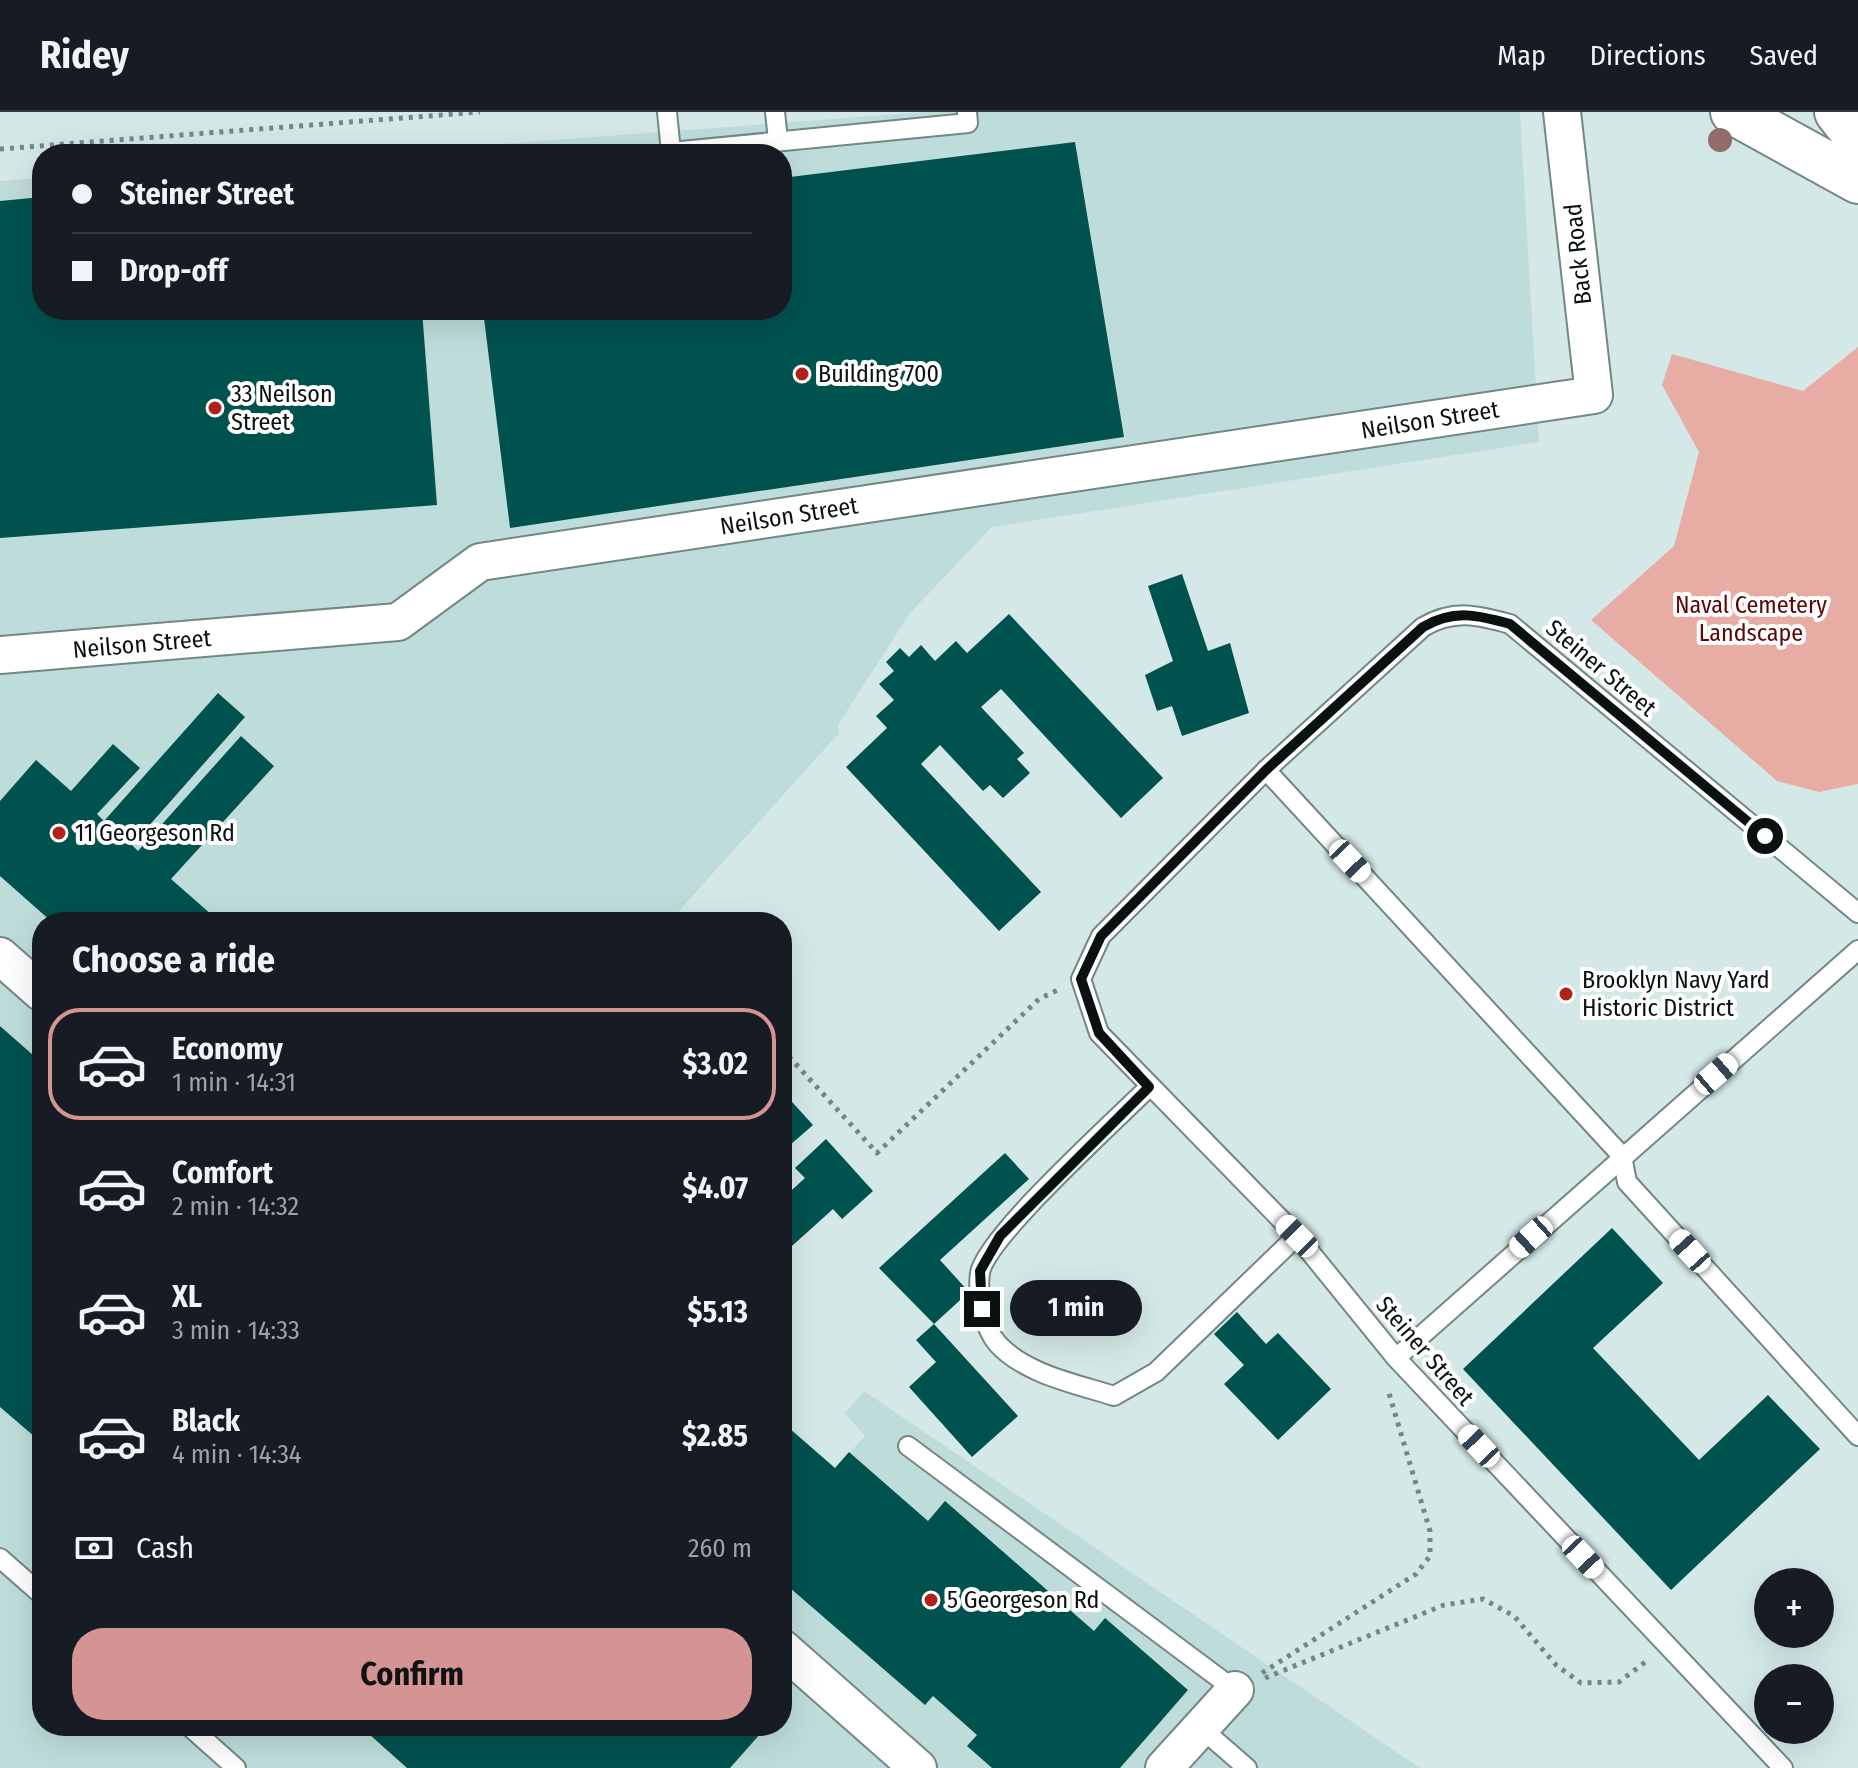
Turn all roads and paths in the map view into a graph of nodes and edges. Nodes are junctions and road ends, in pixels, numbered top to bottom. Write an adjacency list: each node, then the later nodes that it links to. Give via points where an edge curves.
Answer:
1 (480, 112): 10 (path)
2 (667, 112): 11 (lane)
3 (775, 112): 9 (lane)
4 (967, 112): 9 (lane, via 968,123)
5 (1562, 112): 16 (street, Back Road)
6 (1733, 112): 15 (main road)
7 (1837, 112): 8 (main road)
8 (1858, 139)
9 (778, 140): 12 (lane)
10 (65, 144)
11 (670, 144)
12 (742, 144)
13 (32, 147): 14 (path)
14 (0, 149)
15 (1858, 181)
16 (1594, 395): 17 (street, Neilson Street, via 480,562 398,622)
17 (0, 655)
18 (1266, 770): 19 (lane, Steiner Street, via 1423,627 1441,616 1468,613 1510,624); 22 (lane, Steiner Street, via 1101,936); 26 (lane)
19 (1858, 913)
20 (1858, 950): 26 (lane)
21 (0, 956): 23 (street)
22 (1081, 979): 24 (path, via 1039,999 877,1153); 25 (lane, Steiner Street, via 1099,1033)
23 (32, 984)
24 (792, 1060)
25 (1149, 1087): 27 (lane, Steiner Street); 27 (lane, via 1000,1236 980,1271 982,1309 996,1343 1052,1376 1114,1396 1156,1372)
26 (1622, 1156): 28 (lane); 29 (lane, via 1627,1182)
27 (1297, 1236): 28 (lane, Steiner Street)
28 (1396, 1358): 33 (lane, Steiner Street); 35 (path, via 1383,1372 1430,1531 1430,1556 1416,1574)
29 (1858, 1436)
30 (908, 1446): 35 (lane)
31 (0, 1558): 32 (lane)
32 (32, 1586)
33 (1666, 1645): 35 (path, via 1619,1682 1581,1683 1556,1665 1514,1616 1483,1599 1444,1605); 42 (lane, Steiner Street)
34 (792, 1657): 39 (street)
35 (1235, 1690): 36 (street)
36 (1201, 1728): 40 (street); 41 (lane)
37 (200, 1736): 38 (lane)
38 (236, 1768)
39 (918, 1768)
40 (1164, 1768)
41 (1247, 1768)
42 (1783, 1768)

